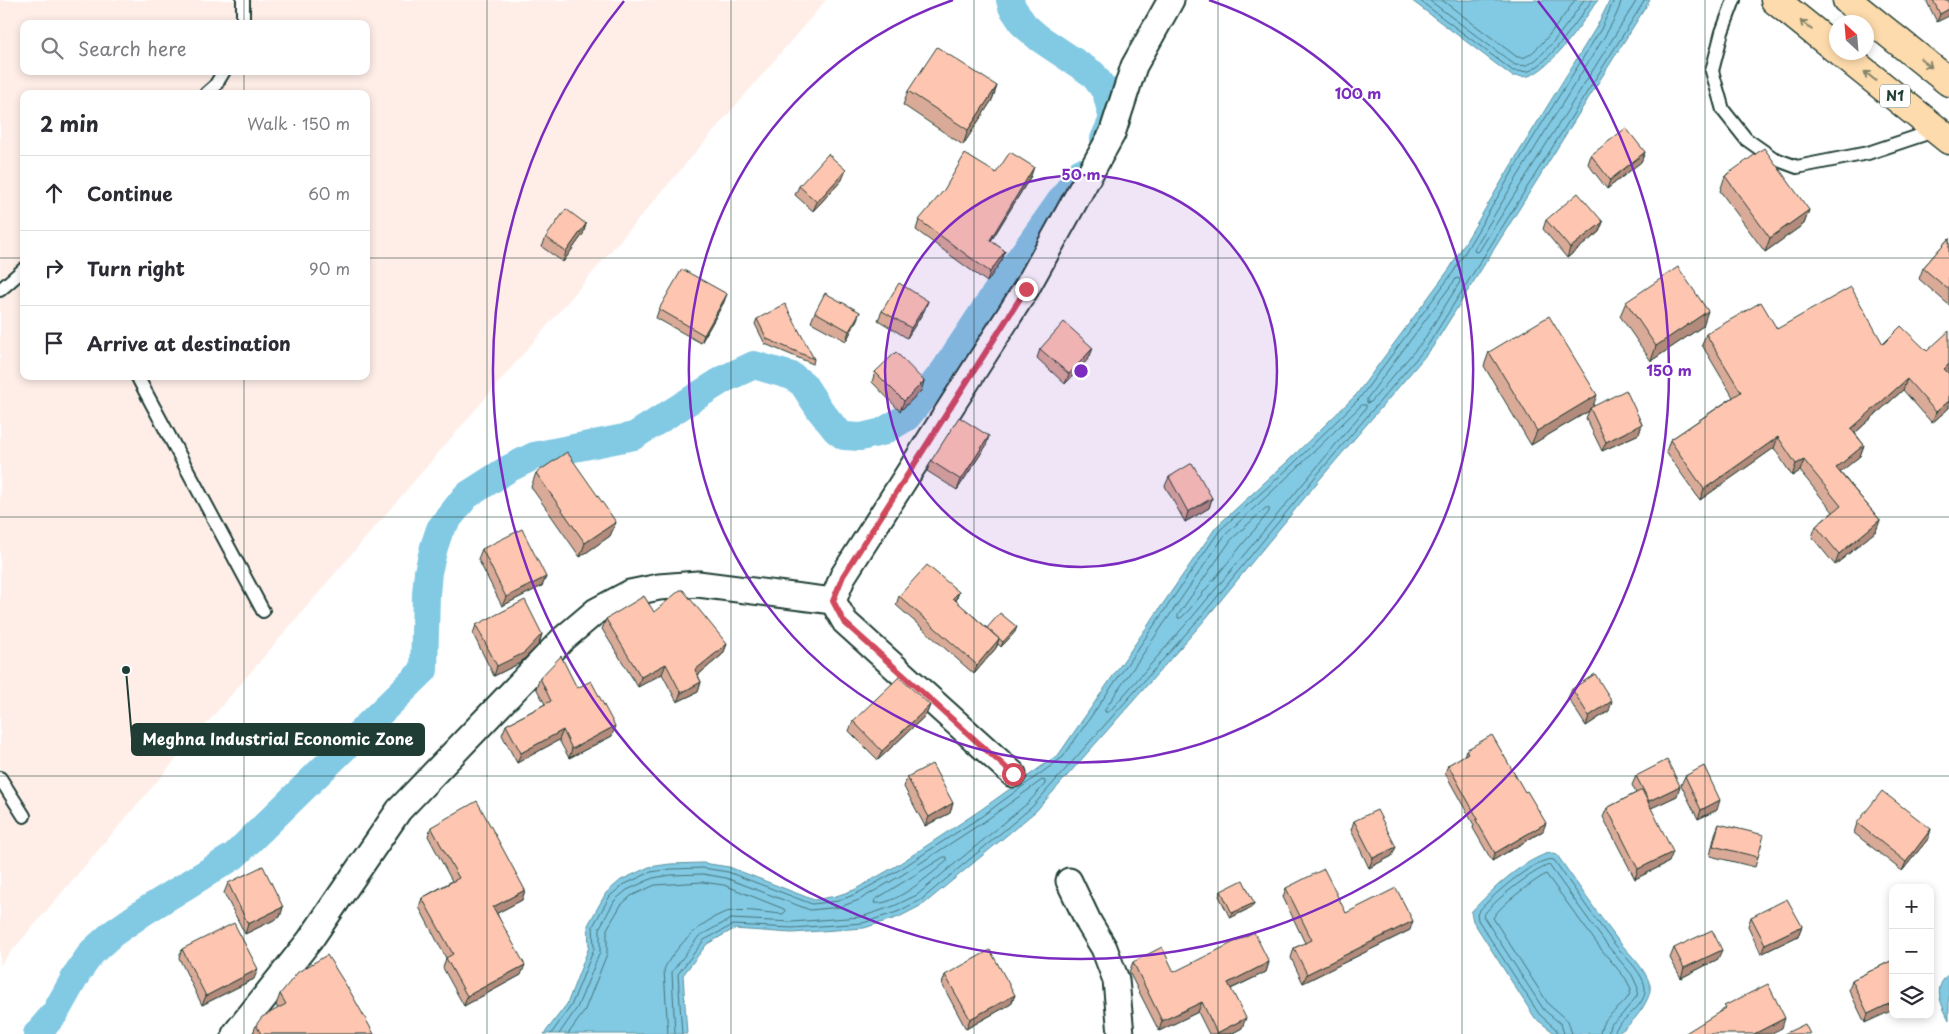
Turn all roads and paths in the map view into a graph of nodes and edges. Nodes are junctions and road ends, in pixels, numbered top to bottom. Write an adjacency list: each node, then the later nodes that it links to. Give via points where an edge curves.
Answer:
1 (243, 0): 6 (lane)
2 (1171, 0): 16 (street, via 1134,66 1112,134 1031,280 843,576)
3 (1734, 0): 12 (lane, via 1712,71 1723,110 1746,139 1773,158 1797,167)
4 (1775, 0): 7 (highway, one-way to 4)
5 (1847, 0): 10 (highway, one-way to 10)
6 (243, 20)
7 (1829, 43)
8 (1850, 60): 12 (highway, N1, one-way to 8)
9 (222, 75): 11 (lane)
10 (1949, 82)
11 (210, 90)
12 (1943, 135)
13 (20, 272): 14 (lane)
14 (0, 290)
15 (139, 380): 17 (lane)
16 (833, 601): 18 (street, via 844,622); 22 (street, via 698,584 630,593 596,610 563,638 399,810 310,940)
17 (263, 611)
18 (1013, 774)
19 (0, 778): 20 (lane)
20 (24, 816)
21 (1068, 881): 23 (street, via 1104,948 1116,980)
22 (235, 1034)
23 (1121, 1034)

